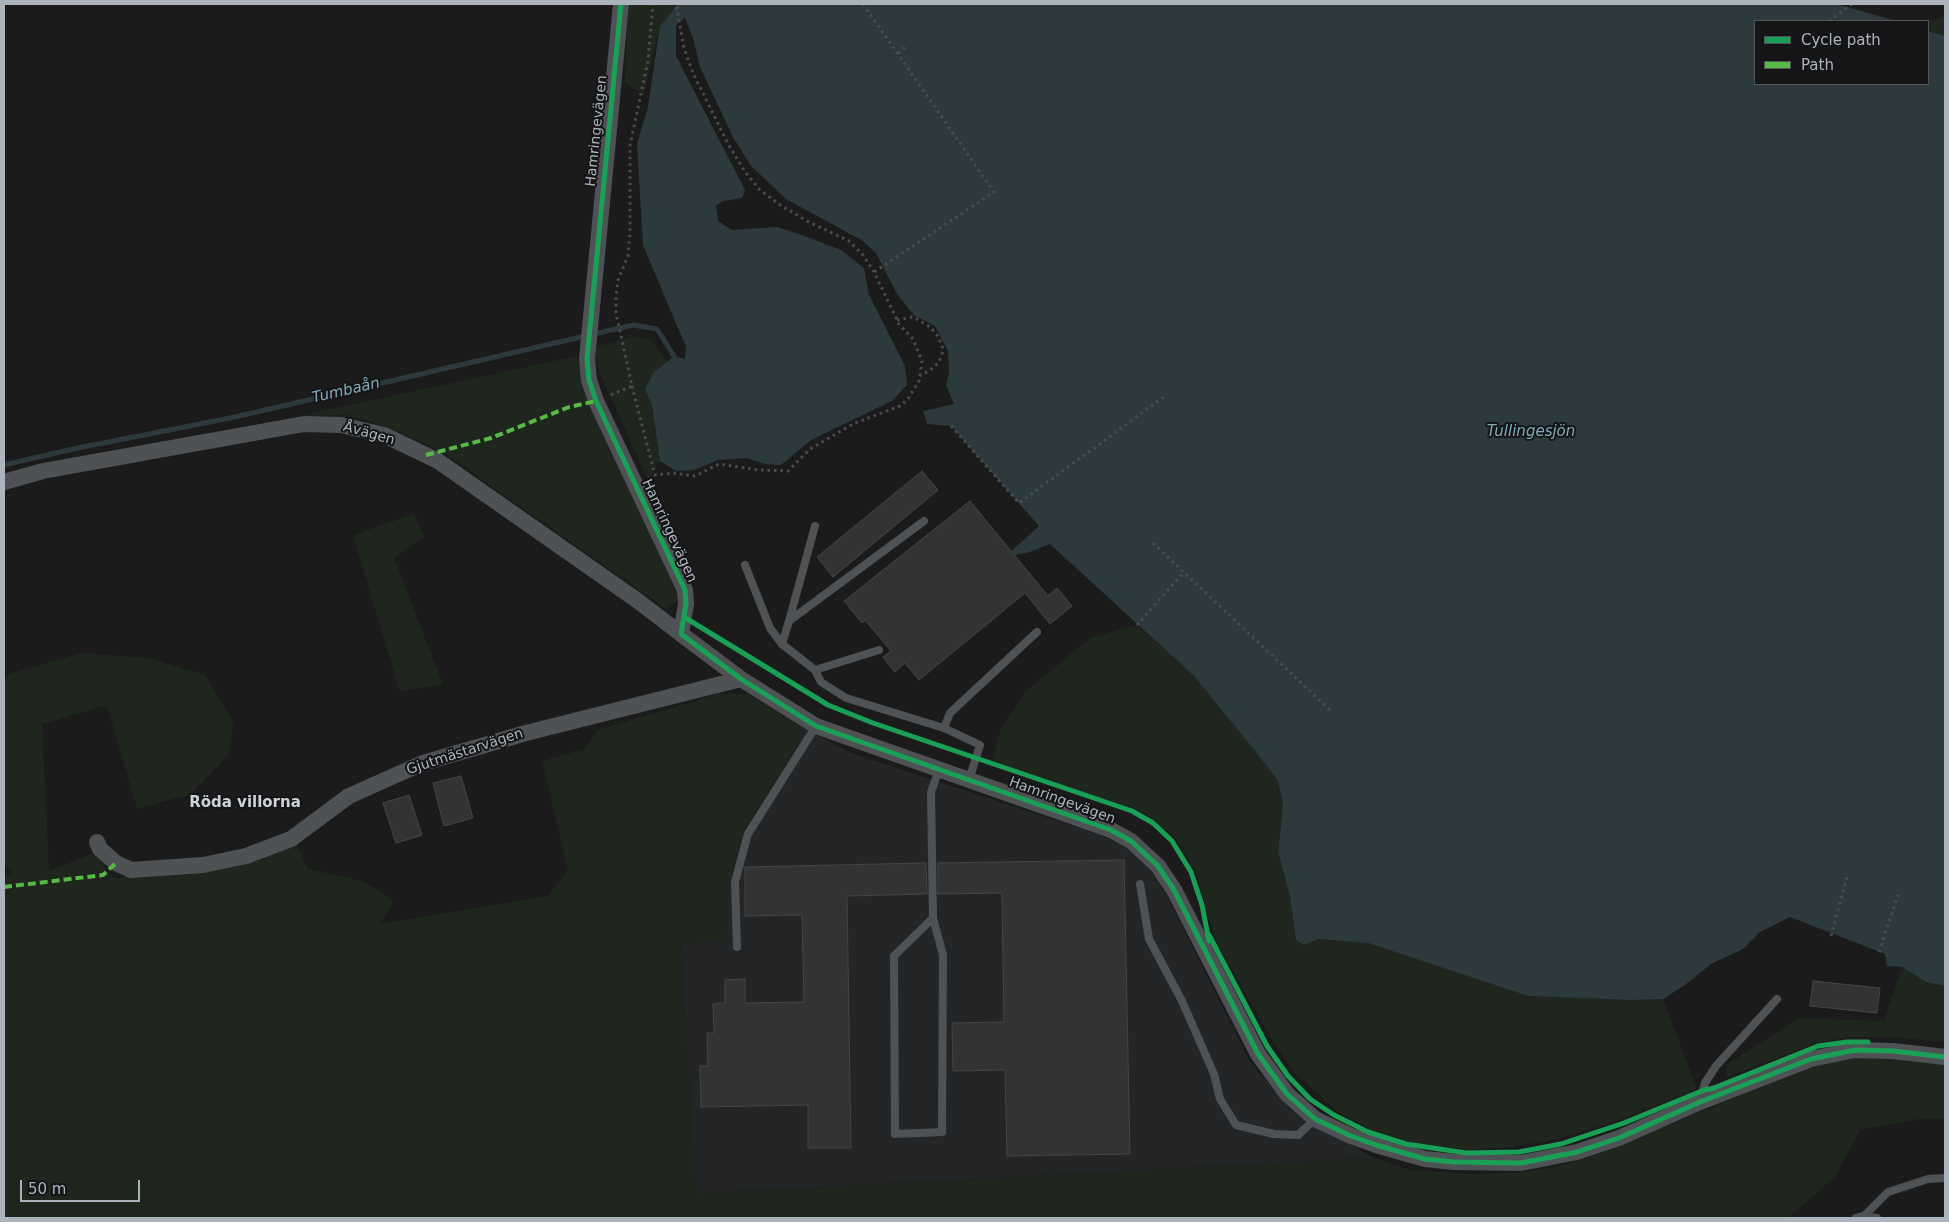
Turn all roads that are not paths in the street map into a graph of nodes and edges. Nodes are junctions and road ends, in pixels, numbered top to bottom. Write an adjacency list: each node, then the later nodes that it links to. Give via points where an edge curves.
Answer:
1 (621, 4): 8 (street, Hamringevägen, via 587,359 596,401 685,590)
2 (4, 482): 8 (street, Åvägen, via 43,471 304,424 341,425 384,435 438,461)
3 (924, 521): 6 (lane)
4 (815, 526): 6 (lane)
5 (746, 565): 9 (lane, via 770,628)
6 (789, 621): 9 (lane)
7 (1037, 632): 14 (lane, via 950,713)
8 (681, 634): 12 (street, Hamringevägen)
9 (782, 644): 11 (lane)
10 (879, 650): 11 (lane)
11 (815, 670): 14 (lane, via 822,682 846,698)
12 (741, 679): 13 (street, Hamringevägen); 17 (street, Gjutmästarvägen, via 526,733 422,763 349,796 291,839 246,856 203,865 131,870 116,863)
13 (816, 726): 15 (street, Hamringevägen); 20 (lane, via 748,834 736,882)
14 (944, 728): 16 (lane, via 980,745)
15 (939, 770): 16 (street, Hamringevägen); 19 (lane, via 931,792)
16 (969, 780): 24 (street, Hamringevägen, via 1111,830 1131,841 1158,866 1174,890 1258,1054 1287,1094)
17 (97, 842)
18 (1140, 884): 24 (lane, via 1149,939 1182,1000 1214,1074 1220,1099 1236,1125 1274,1134 1298,1135)
19 (933, 918): 19 (lane, via 943,955 942,1132 895,1134 894,956)
20 (737, 947)
21 (1777, 999): 23 (lane, via 1716,1066 1705,1083)
22 (1945, 1057): 23 (street, Hamringevägen, via 1855,1050 1811,1058)
23 (1700, 1102): 24 (street, Hamringevägen, via 1586,1149 1522,1163 1425,1159 1350,1136)
24 (1315, 1119)
25 (1945, 1178): 26 (lane, via 1928,1179 1888,1192)
26 (1860, 1217): 27 (lane)
27 (1876, 1218)

